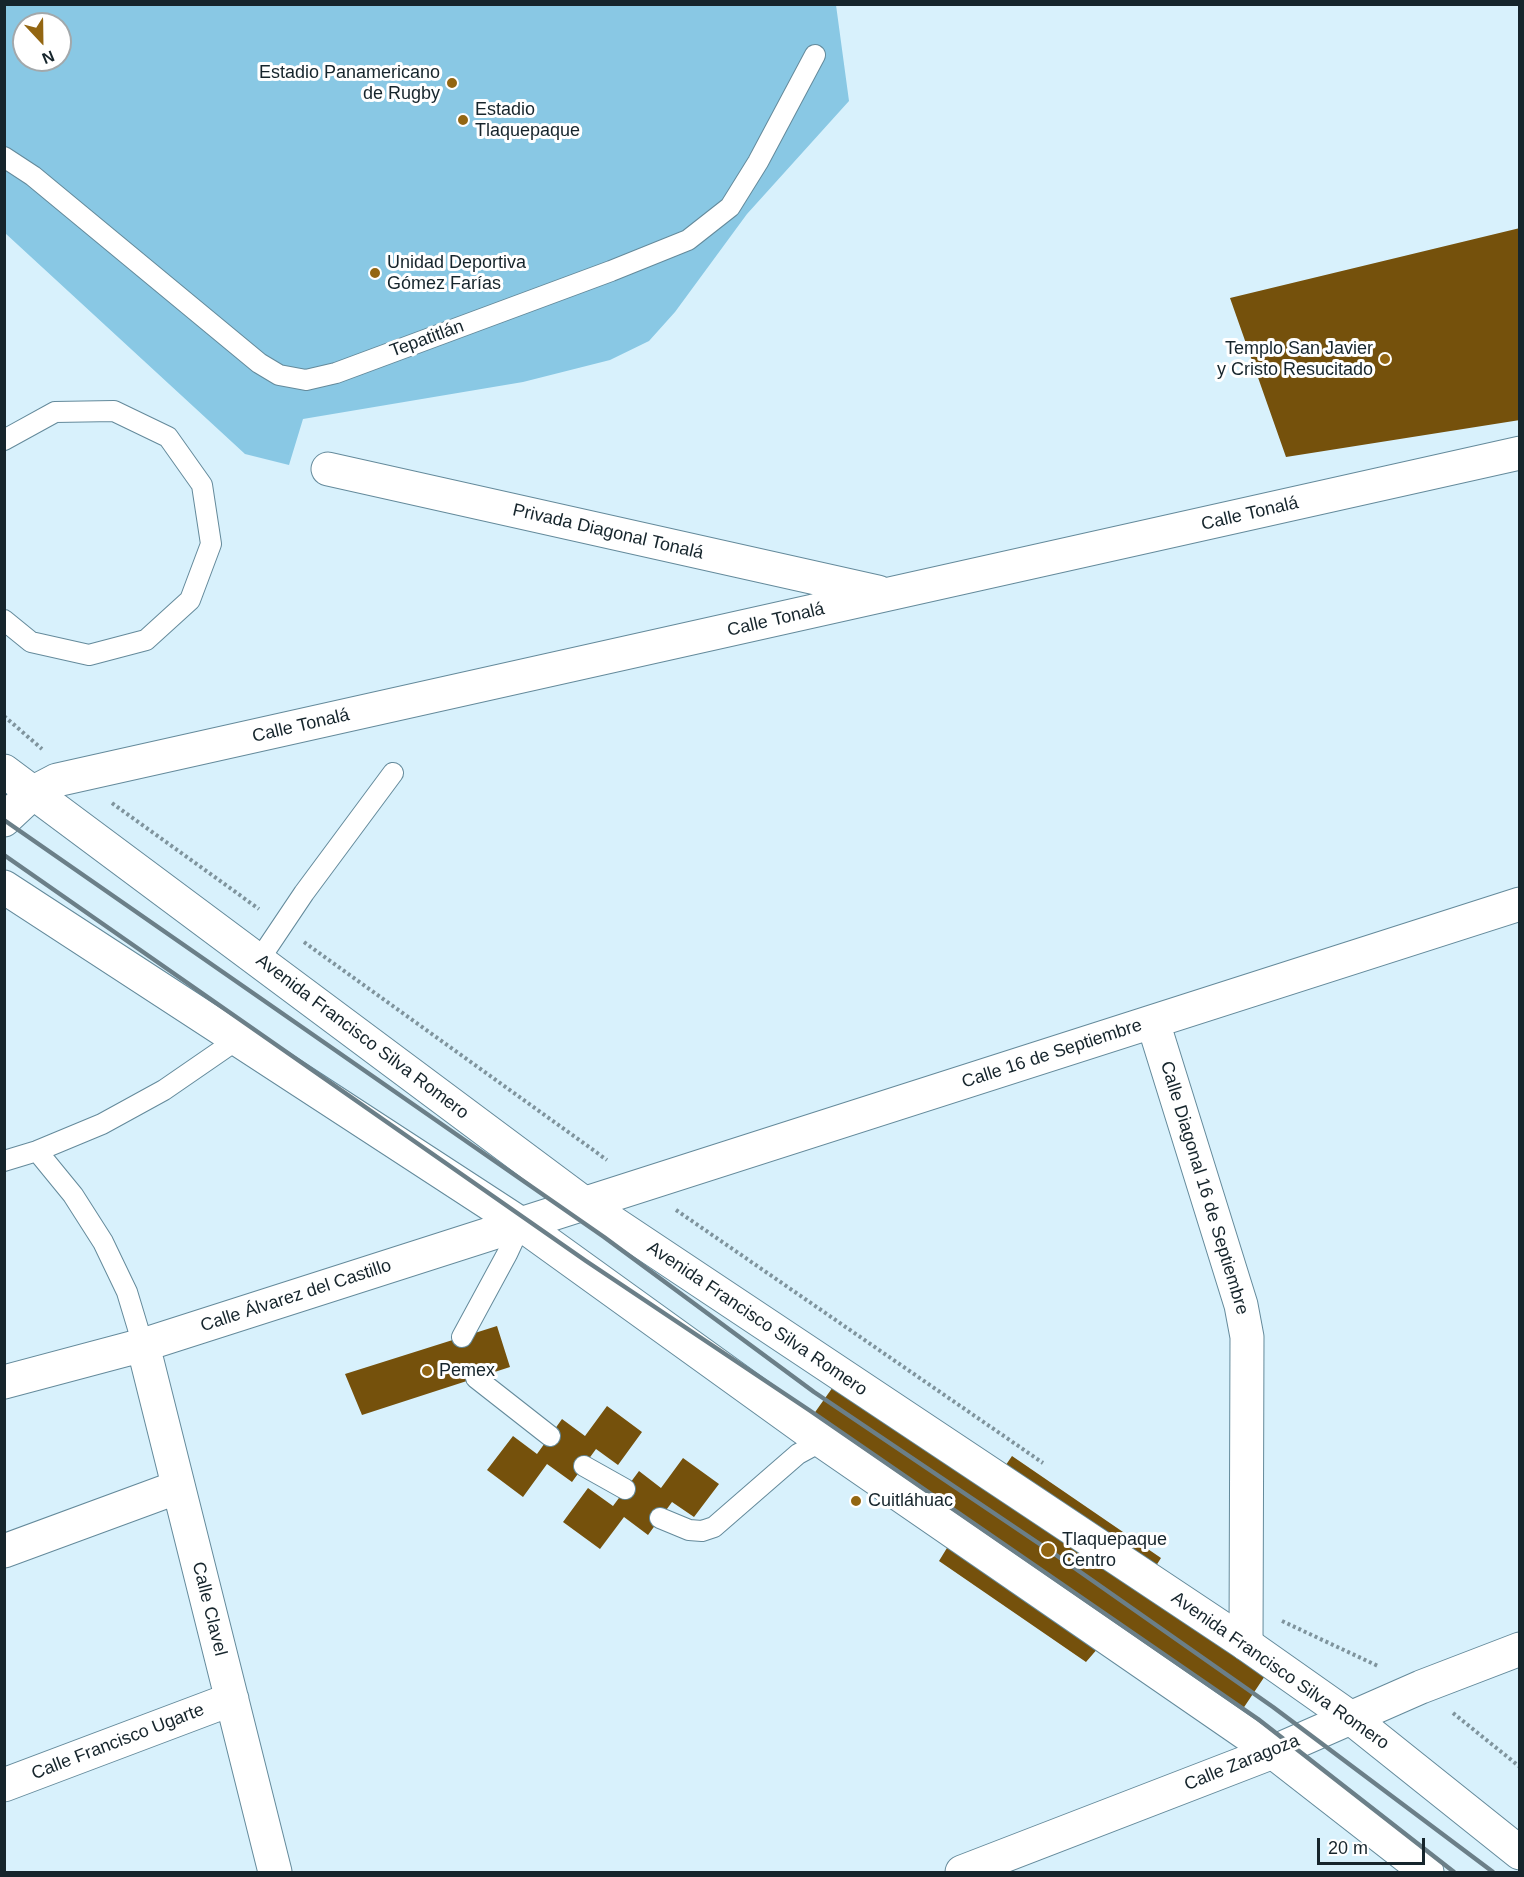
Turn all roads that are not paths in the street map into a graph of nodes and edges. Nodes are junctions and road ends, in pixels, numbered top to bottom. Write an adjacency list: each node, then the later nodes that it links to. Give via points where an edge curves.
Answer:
1 (815, 55): 2 (lane, Tepatitlán, via 730,207 688,240 336,373 306,380 279,375 259,363 33,176)
2 (4, 157)
3 (4, 440): 7 (lane, via 56,412 103,411 114,411 168,437 202,485 211,544 190,600 146,640 89,656 31,642)
4 (1520, 453): 6 (street, Calle Tonalá)
5 (328, 469): 6 (street, Privada Diagonal Tonalá)
6 (889, 595): 10 (street, Calle Tonalá, via 74,776)
7 (4, 620)
8 (4, 771): 10 (street, Avenida Francisco Silva Romero)
9 (393, 774): 14 (lane)
10 (34, 792): 11 (street, Calle Tonalá); 14 (street, Avenida Francisco Silva Romero)
11 (4, 820)
12 (4, 887): 16 (street)
13 (1520, 904): 15 (street, Calle 16 de Septiembre)
14 (259, 960): 19 (street, Avenida Francisco Silva Romero)
15 (1153, 1022): 19 (street, Calle 16 de Septiembre); 32 (street, Calle Diagonal 16 de Septiembre, via 1241,1305 1247,1337)
16 (238, 1039): 17 (lane, via 164,1090 102,1124); 20 (street)
17 (37, 1150): 18 (lane); 22 (lane, via 73,1195 103,1242 127,1292)
18 (4, 1161)
19 (585, 1204): 20 (street, Calle Álvarez del Castillo); 32 (street, Avenida Francisco Silva Romero)
20 (521, 1224): 21 (lane); 22 (street, Calle Álvarez del Castillo); 26 (street)
21 (462, 1337)
22 (143, 1345): 24 (street, Calle Álvarez del Castillo); 28 (street, Calle Clavel)
23 (476, 1378): 25 (lane)
24 (4, 1382)
25 (550, 1436)
26 (822, 1441): 30 (lane, via 798,1454 714,1527 689,1530); 36 (street)
27 (584, 1466): 29 (lane)
28 (178, 1486): 31 (street); 34 (street, Calle Clavel)
29 (625, 1489)
30 (660, 1518)
31 (4, 1551)
32 (1246, 1644): 35 (street, Avenida Francisco Silva Romero)
33 (1520, 1649): 35 (street, Calle Zaragoza)
34 (232, 1700): 37 (street, Calle Francisco Ugarte); 41 (street, Calle Clavel)
35 (1351, 1718): 36 (street, Calle Zaragoza); 38 (street, Avenida Francisco Silva Romero)
36 (1273, 1752): 39 (street, Calle Zaragoza); 40 (street)
37 (4, 1785)
38 (1520, 1853)
39 (1024, 1861): 42 (street, Calle Zaragoza)
40 (1415, 1868)
41 (275, 1872)
42 (962, 1872)

